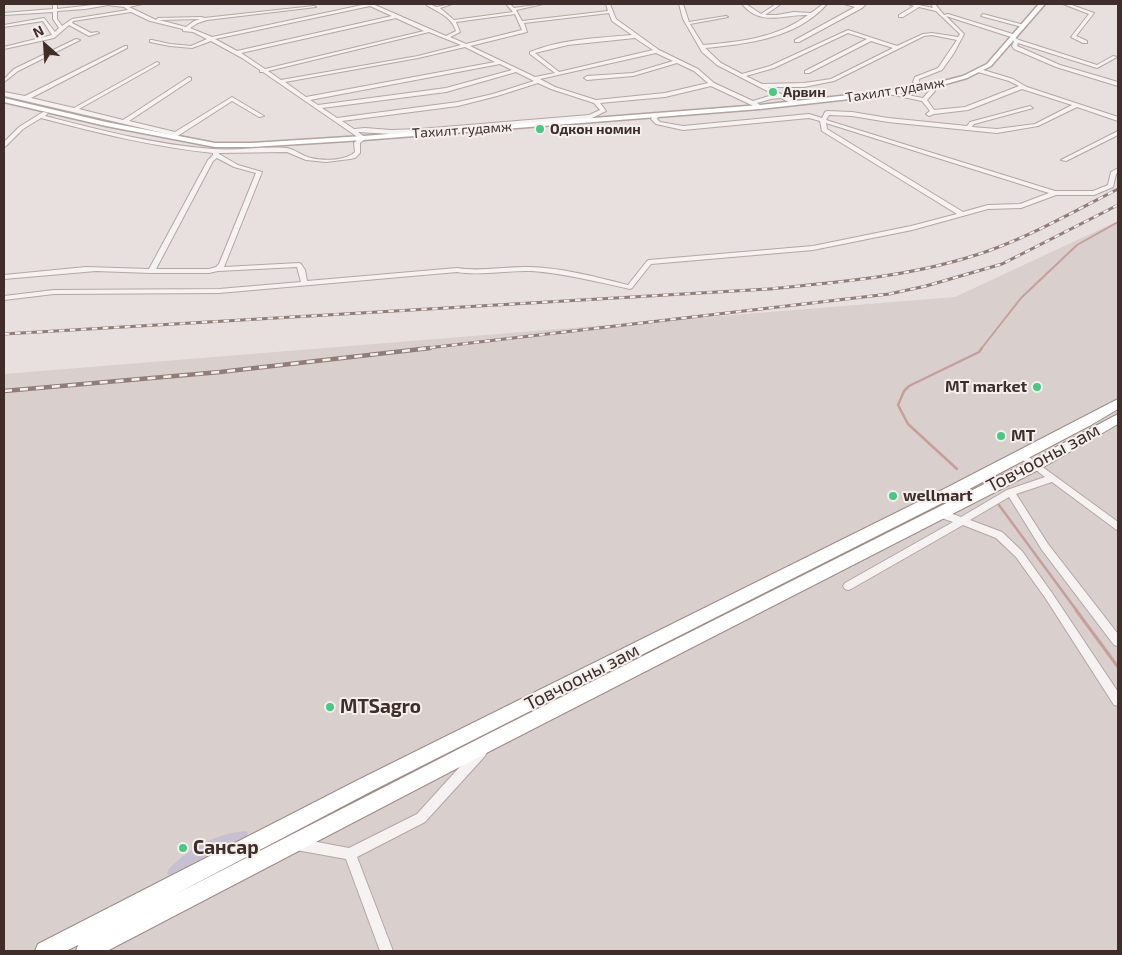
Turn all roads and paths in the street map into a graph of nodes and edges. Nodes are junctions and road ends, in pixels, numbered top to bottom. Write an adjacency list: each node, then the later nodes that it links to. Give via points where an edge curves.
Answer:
1 (108, 4): 20 (street, via 84,8); 21 (street)
2 (140, 4): 21 (street)
3 (372, 4): 32 (street); 53 (street)
4 (427, 4): 24 (street)
5 (450, 4): 24 (street)
6 (508, 4): 25 (street)
7 (541, 4): 8 (street); 25 (street)
8 (550, 4)
9 (608, 4): 28 (street)
10 (681, 4): 41 (street)
11 (744, 4): 33 (street)
12 (778, 4): 33 (street)
13 (825, 4): 30 (street)
14 (846, 4): 19 (street)
15 (910, 4): 23 (street)
16 (932, 4): 26 (street)
17 (1042, 4): 43 (main road, Тахилт гудамж)
18 (1065, 4): 58 (street, via 1092,13 1073,37)
19 (862, 5): 47 (street, via 798,40)
20 (55, 6): 29 (street); 44 (street, via 55,18)
21 (125, 6): 27 (street)
22 (314, 6): 36 (street)
23 (918, 6): 26 (street); 34 (street)
24 (436, 8): 38 (street)
25 (514, 11): 38 (street); 39 (street)
26 (937, 11): 52 (street); 55 (street, via 959,30 962,34)
27 (132, 12): 37 (street); 40 (street)
28 (610, 12): 39 (street); 50 (street, via 618,23)
29 (4, 14)
30 (812, 14): 33 (street, via 771,19); 47 (street)
31 (983, 15): 43 (street)
32 (396, 16): 46 (street); 65 (street)
33 (762, 16)
34 (901, 16)
35 (726, 17): 41 (street)
36 (215, 18): 37 (street); 45 (street, via 201,20)
37 (152, 20): 45 (street)
38 (454, 21): 51 (street, via 458,32)
39 (522, 22): 59 (street, via 525,31)
40 (69, 23): 44 (street); 48 (street, via 91,35)
41 (688, 23): 61 (street)
42 (4, 26): 49 (street, via 44,19)
43 (1022, 26): 52 (main road, Тахилт гудамж)
44 (62, 29): 49 (street)
45 (185, 30): 53 (street)
46 (429, 31): 51 (street); 72 (street)
47 (781, 32): 61 (street, via 740,43)
48 (97, 33)
49 (54, 36): 62 (street)
50 (638, 36): 64 (street); 73 (street, via 588,41 532,53)
51 (447, 37): 59 (street)
52 (1015, 38): 66 (street, via 1096,67); 71 (main road, Тахилт гудамж); 82 (street, via 1016,48 1058,66)
53 (211, 39): 57 (street, via 190,48); 65 (street)
54 (871, 39): 63 (street); 74 (street); 75 (street, via 848,31 772,67)
55 (960, 39): 63 (street, via 922,35); 86 (street, via 945,65 917,78)
56 (78, 40): 79 (street, via 16,70)
57 (152, 40)
58 (1085, 42)
59 (465, 45): 68 (street); 80 (street, via 418,57)
60 (125, 47): 90 (street)
61 (702, 47): 75 (street, via 719,64)
62 (4, 48)
63 (897, 48): 83 (street, via 820,84)
64 (658, 51): 67 (street); 73 (street)
65 (236, 52): 72 (street)
66 (1115, 57)
67 (677, 61): 76 (street, via 633,74); 81 (street, via 696,70)
68 (502, 62): 70 (street); 91 (street)
69 (157, 63): 100 (street)
70 (518, 70): 78 (street); 98 (street, via 446,90)
71 (980, 70): 84 (main road, Тахилт гудамж); 85 (street)
72 (262, 71): 80 (street)
73 (557, 72): 78 (street)
74 (807, 72)
75 (741, 76): 83 (street)
76 (588, 78)
77 (189, 80): 109 (street)
78 (536, 80): 94 (street); 108 (street, via 458,104)
79 (4, 81)
80 (279, 82): 91 (street)
81 (712, 84): 94 (street, via 665,95); 96 (street)
82 (1118, 84)
83 (760, 86): 89 (street)
84 (930, 87): 86 (main road, Тахилт гудамж); 93 (street, via 932,91)
85 (1025, 87): 97 (street); 102 (street, via 966,109)
86 (921, 89): 87 (main road, Тахилт гудамж)
87 (887, 93): 93 (street); 95 (main road, Тахилт гудамж)
88 (4, 94): 90 (street)
89 (781, 97): 95 (street); 96 (street, via 771,97)
90 (26, 98): 100 (street)
91 (306, 99): 98 (street)
92 (4, 100): 101 (main road, Тахилт гудамж)
93 (924, 100): 102 (street)
94 (596, 102): 106 (street, via 603,111)
95 (794, 103): 96 (main road, Тахилт гудамж)
96 (756, 105): 103 (main road, Тахилт гудамж)
97 (1075, 106): 107 (street); 113 (street, via 1036,126 997,131)
98 (317, 107): 108 (street)
99 (1030, 108): 113 (street, via 972,123)
100 (76, 109): 109 (street)
101 (50, 110): 104 (street); 116 (main road, Тахилт гудамж, via 106,124)
102 (933, 112): 111 (street, via 928,113)
103 (656, 115): 106 (main road, Тахилт гудамж); 110 (street, via 654,120 658,123 683,128 809,116)
104 (40, 116): 118 (street, via 21,128); 119 (street, via 106,134)
105 (261, 116): 116 (street, via 232,99)
106 (583, 119): 112 (main road, Тахилт гудамж)
107 (1118, 119)
108 (336, 120): 114 (street)
109 (125, 121): 116 (street)
110 (823, 121): 111 (street, via 831,112); 122 (street); 123 (street, via 824,130)
111 (934, 123): 113 (street)
112 (524, 124): 114 (street, via 410,132); 117 (main road, Тахилт гудамж)
113 (968, 127)
114 (353, 131): 117 (street)
115 (1118, 133): 120 (street)
116 (175, 135): 117 (main road, Тахилт гудамж, via 215,145)
117 (363, 138): 119 (street, via 357,143 356,154 349,158 309,159 285,150)
118 (4, 145)
119 (216, 153): 124 (street, via 236,166 259,172); 125 (street)
120 (1064, 160)
121 (1118, 170): 122 (street, via 1113,173 1111,186 1094,193)
122 (1055, 193): 123 (street, via 1021,206 988,207)
123 (963, 215): 127 (street, via 812,248 649,262 630,287 528,269 472,273 457,270)
124 (218, 269): 125 (street); 127 (street, via 299,265)
125 (151, 271): 126 (street, via 79,269)
126 (4, 277)
127 (305, 284): 128 (street, via 220,291 54,292)
128 (4, 298)
129 (1118, 403): 131 (highway, Товчооны зам)
130 (1118, 418): 131 (highway, Товчооны зам)
131 (1029, 460): 132 (street); 134 (highway, Товчооны зам); 143 (highway, Товчооны зам, via 364,786)
132 (1053, 478): 133 (street); 136 (street)
133 (1010, 492): 135 (street); 138 (street, via 1045,547)
134 (938, 513): 135 (street); 140 (highway, Товчооны зам)
135 (962, 521): 137 (street); 139 (street, via 999,535 1018,554)
136 (1118, 527)
137 (848, 586)
138 (1118, 642)
139 (1118, 701)
140 (490, 742): 141 (highway, Товчооны зам); 142 (street, via 422,818)
141 (293, 844): 142 (street); 144 (highway, Товчооны зам)
142 (350, 854): 145 (street)
143 (44, 951)
144 (86, 951)
145 (386, 951)

